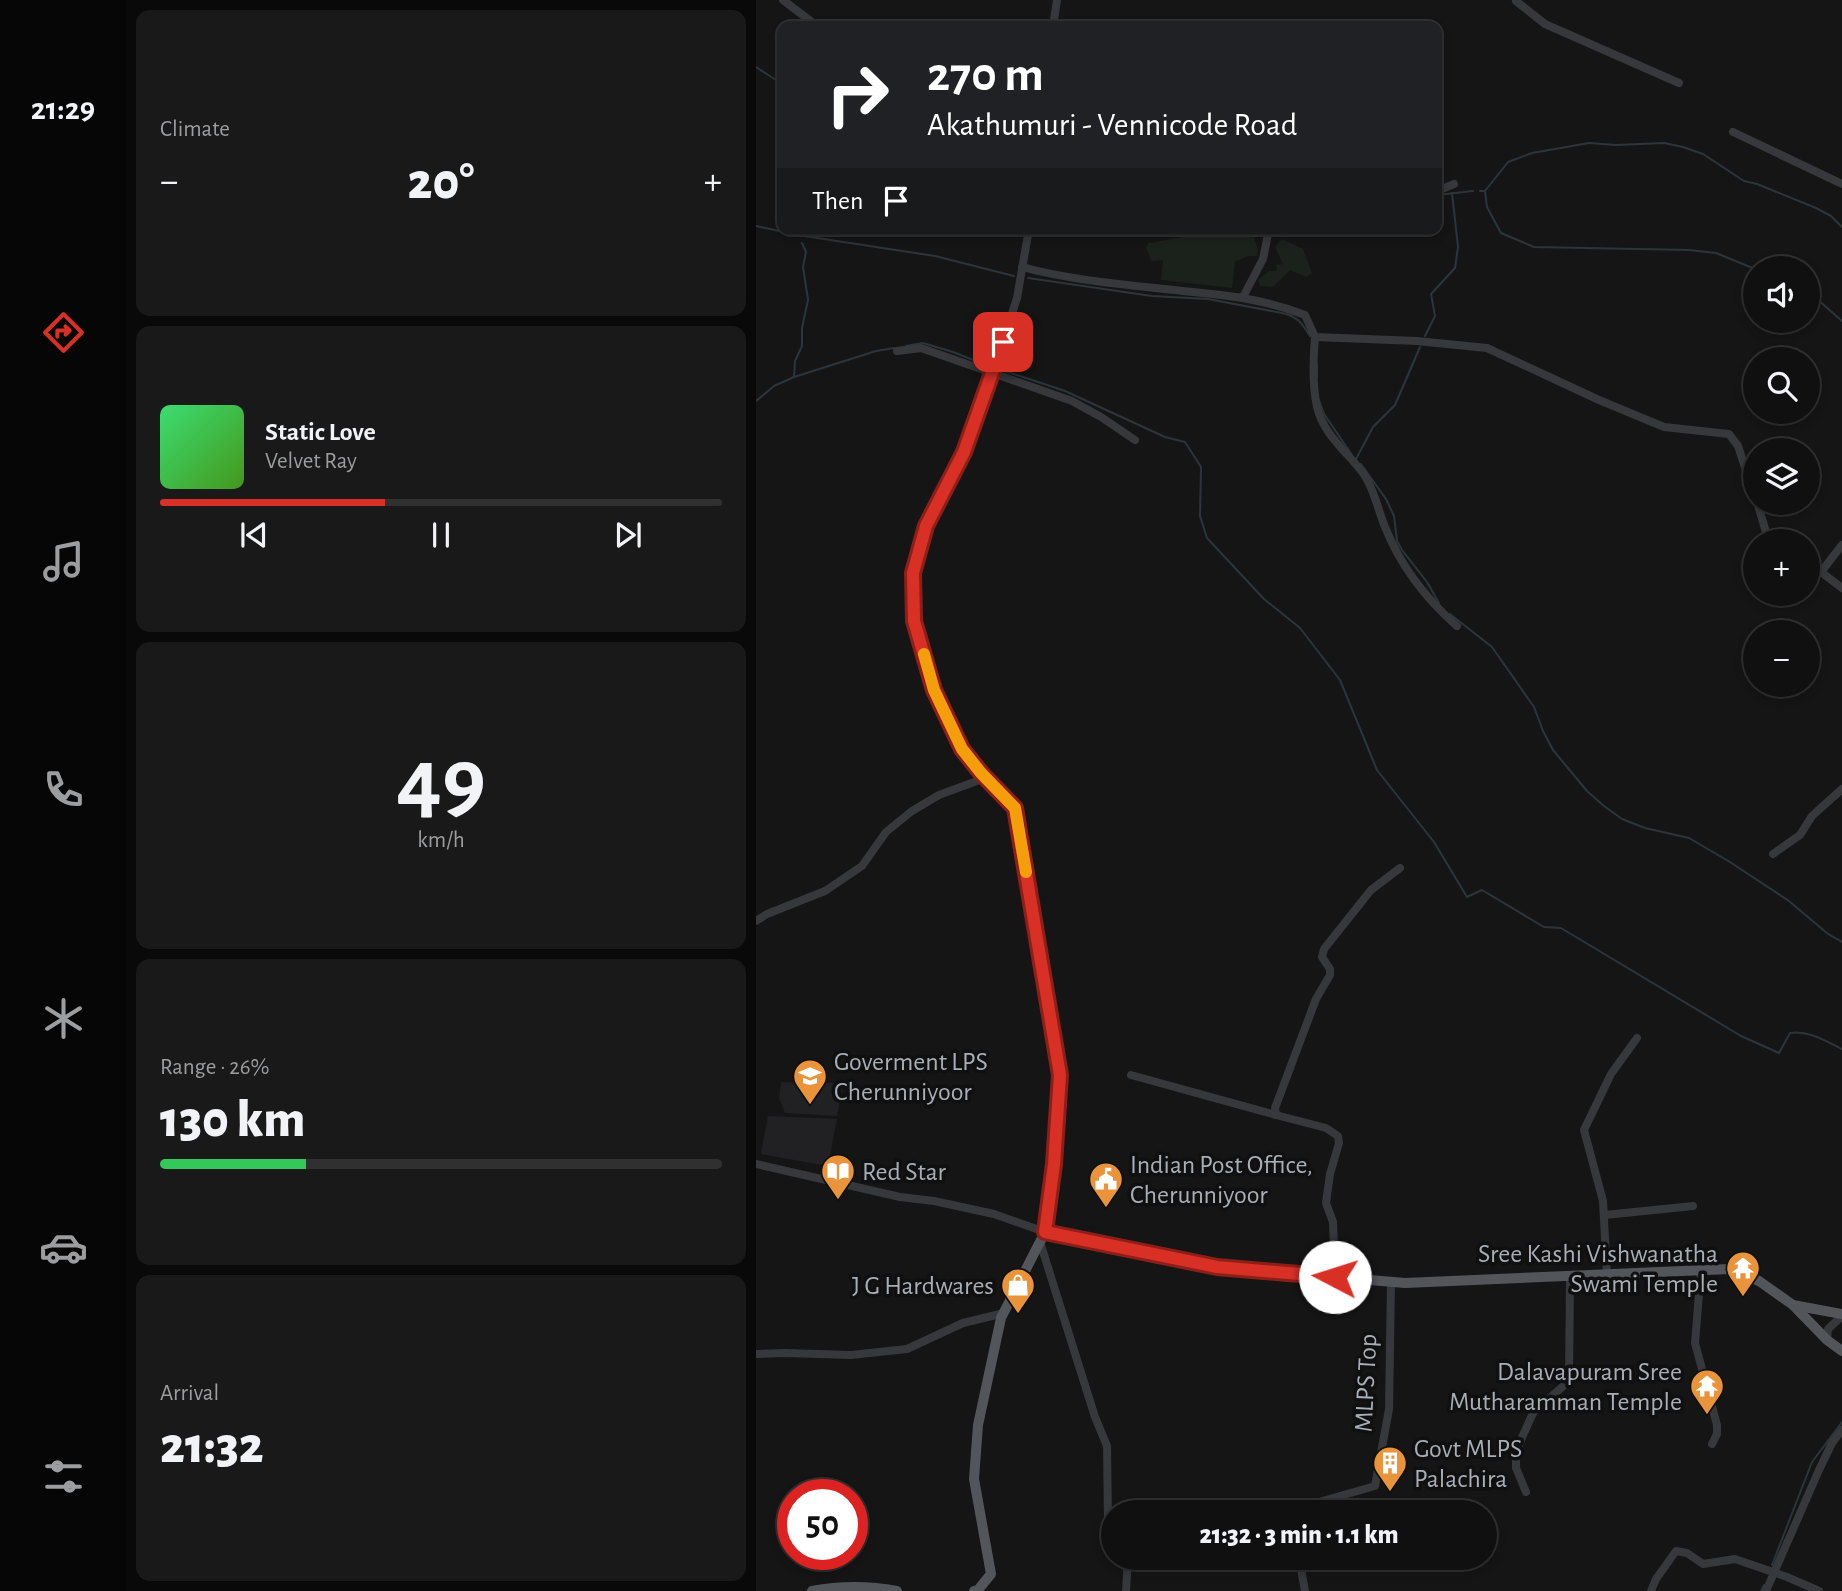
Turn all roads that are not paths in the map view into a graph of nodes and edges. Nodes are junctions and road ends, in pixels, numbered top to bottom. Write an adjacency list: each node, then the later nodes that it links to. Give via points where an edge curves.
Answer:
1 (783, 0): 4 (street)
2 (1057, 0): 5 (street)
3 (1516, 1): 6 (street, via 1545,24)
4 (810, 21)
5 (1054, 21)
6 (1679, 83)
7 (1733, 131): 9 (street)
8 (1454, 184): 10 (street)
9 (1842, 184)
10 (1442, 189)
11 (1027, 235): 13 (street)
12 (1268, 235): 14 (street, via 1263,259)
13 (1021, 267): 14 (street, via 1057,277); 17 (street, via 1017,298)
14 (1243, 297): 15 (street, via 1305,316)
15 (1315, 337): 19 (street, via 1487,348 1664,427 1729,434); 23 (street, via 1317,408 1327,429 1364,474 1408,573)
16 (897, 351): 17 (street, via 921,348)
17 (993, 374): 18 (street, via 1072,401); 24 (street, via 964,452 926,526 913,573 914,621 934,690 962,749)
18 (1135, 440)
19 (1743, 461)
20 (1842, 545): 21 (street)
21 (1821, 572): 22 (street)
22 (1842, 588)
23 (1457, 626)
24 (985, 778): 28 (street, via 912,811 886,832 862,866 825,891); 35 (street, via 1015,808 1060,1075)
25 (1842, 789): 26 (street, via 1812,816 1800,835)
26 (1773, 854)
27 (1400, 868): 31 (street, via 1371,890 1324,949 1322,957 1330,975 1297,1048)
28 (756, 921)
29 (1637, 1038): 34 (street, via 1611,1074 1584,1130)
30 (1131, 1075): 31 (street)
31 (1276, 1115): 39 (street, via 1326,1128 1338,1136 1326,1203 1333,1222)
32 (756, 1164): 35 (street, via 995,1214)
33 (1693, 1206): 34 (street)
34 (1605, 1215): 37 (street)
35 (1043, 1237): 39 (main road, via 1217,1267); 42 (main road); 50 (street, via 1107,1446)
36 (1701, 1270): 37 (main road); 41 (main road, via 1729,1269 1759,1281); 48 (street, via 1695,1343 1717,1425)
37 (1607, 1274): 38 (main road)
38 (1570, 1276): 40 (main road); 49 (street, via 1569,1381 1533,1413 1520,1442 1516,1468)
39 (1335, 1277): 40 (main road)
40 (1391, 1282): 51 (street, MLPS Top, via 1389,1409 1375,1486)
41 (1793, 1305): 43 (main road); 44 (main road)
42 (1004, 1313): 46 (street, via 963,1323 907,1349 851,1355); 57 (main road, via 978,1425 974,1479 991,1574)
43 (1842, 1315): 44 (street, via 1828,1329)
44 (1827, 1340): 45 (main road)
45 (1842, 1352)
46 (756, 1354)
47 (1842, 1430): 54 (street, via 1819,1470)
48 (1712, 1444)
49 (1526, 1492)
50 (1108, 1500)
51 (1326, 1500)
52 (1127, 1570): 58 (street)
53 (1301, 1570): 59 (street)
54 (1775, 1572): 60 (street, via 1735,1559 1703,1564 1676,1550); 61 (street); 62 (street)
55 (812, 1591): 56 (main road)
56 (897, 1591)
57 (974, 1591)
58 (1126, 1591)
59 (1305, 1591)
60 (1651, 1591)
61 (1766, 1591)
62 (1819, 1591)

